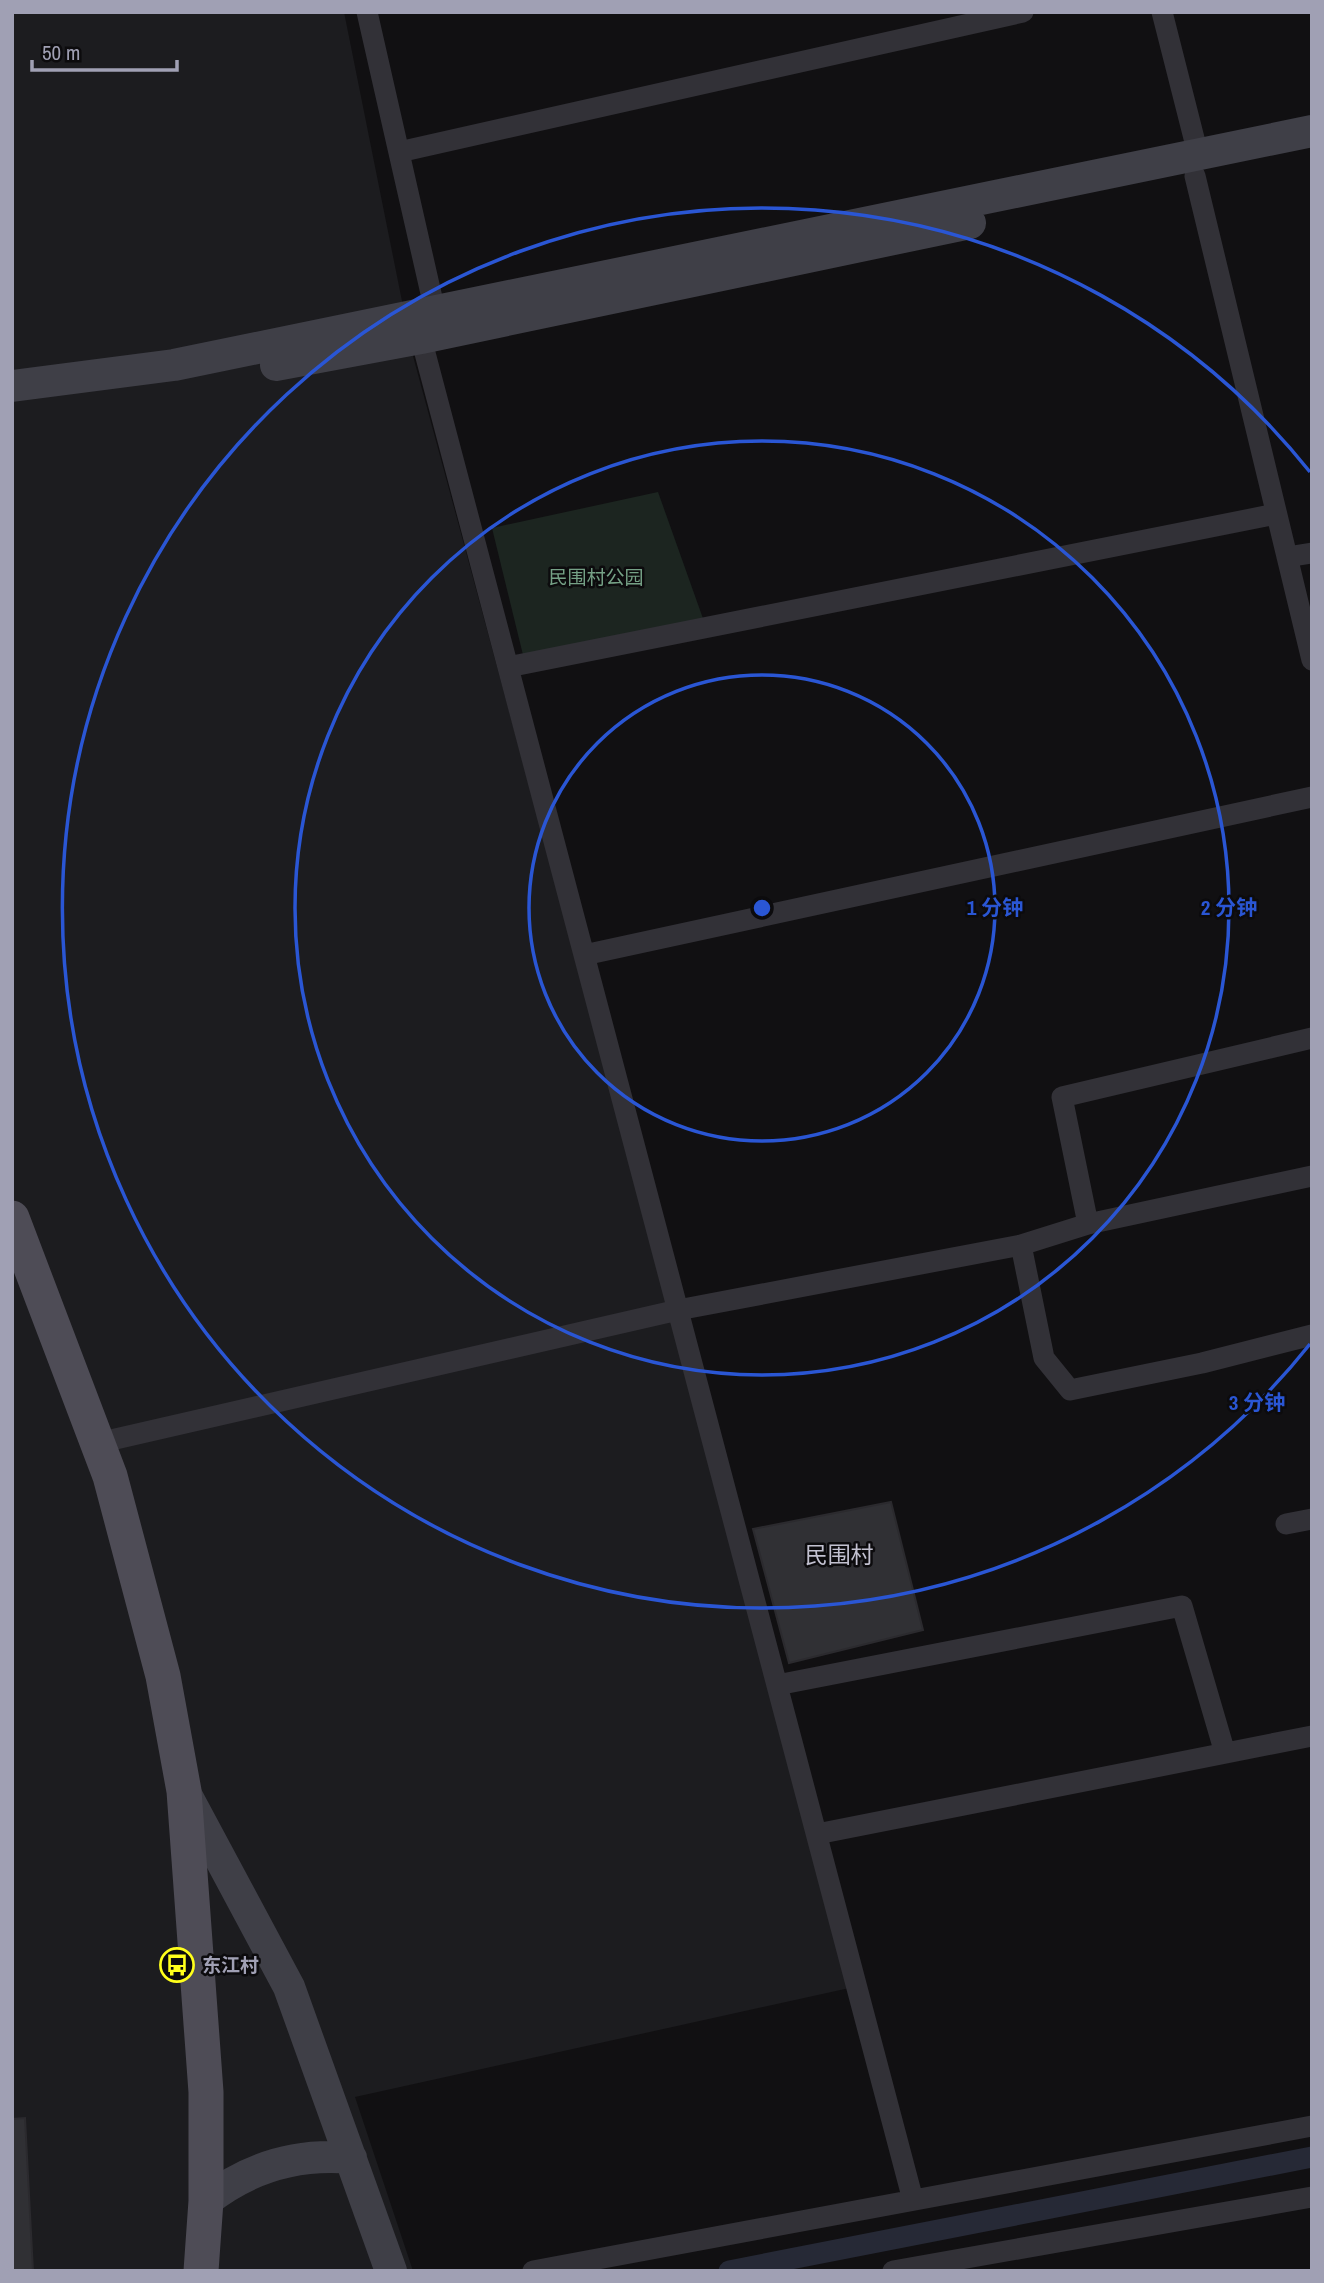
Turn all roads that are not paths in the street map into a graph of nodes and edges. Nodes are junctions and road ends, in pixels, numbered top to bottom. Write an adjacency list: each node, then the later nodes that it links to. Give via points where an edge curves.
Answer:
1 (367, 12): 6 (street)
2 (1023, 12): 6 (street)
3 (1162, 12): 7 (street)
4 (1312, 131): 7 (main road)
5 (1312, 151): 7 (main road)
6 (399, 152): 8 (street)
7 (1196, 165): 8 (main road); 11 (street)
8 (428, 325): 9 (main road); 10 (main road, via 172,384); 15 (street)
9 (12, 386)
10 (12, 407)
11 (1276, 514): 13 (street); 15 (street)
12 (1312, 553): 13 (street)
13 (1287, 557): 14 (street)
14 (1312, 660)
15 (508, 667): 17 (street)
16 (1312, 797): 17 (street)
17 (584, 955): 24 (street)
18 (1312, 1038): 21 (street, via 1062,1097)
19 (1312, 1176): 21 (street)
20 (12, 1218): 26 (main road)
21 (1088, 1224): 22 (street)
22 (1021, 1245): 24 (street); 25 (street, via 1044,1358 1070,1390)
23 (12, 1262): 39 (main road, via 77,1430 118,1563 172,1798 193,2021 194,2160)
24 (678, 1310): 26 (street); 29 (street)
25 (1312, 1335)
26 (98, 1443): 32 (main road, via 163,1675)
27 (1312, 1519): 28 (street)
28 (1286, 1524)
29 (777, 1685): 31 (street, via 1182,1605); 33 (street)
30 (1312, 1736): 31 (street)
31 (1224, 1753): 33 (street)
32 (184, 1791): 35 (main road, via 289,1987); 38 (main road, via 206,2092)
33 (817, 1834): 37 (street)
34 (1312, 2126): 37 (street)
35 (351, 2158): 38 (main road, via 309,2157 268,2166 236,2180); 41 (main road)
36 (1312, 2197): 43 (street)
37 (913, 2200): 42 (street)
38 (206, 2201): 40 (main road)
39 (187, 2271)
40 (201, 2271)
41 (391, 2271)
42 (533, 2271)
43 (893, 2271)

